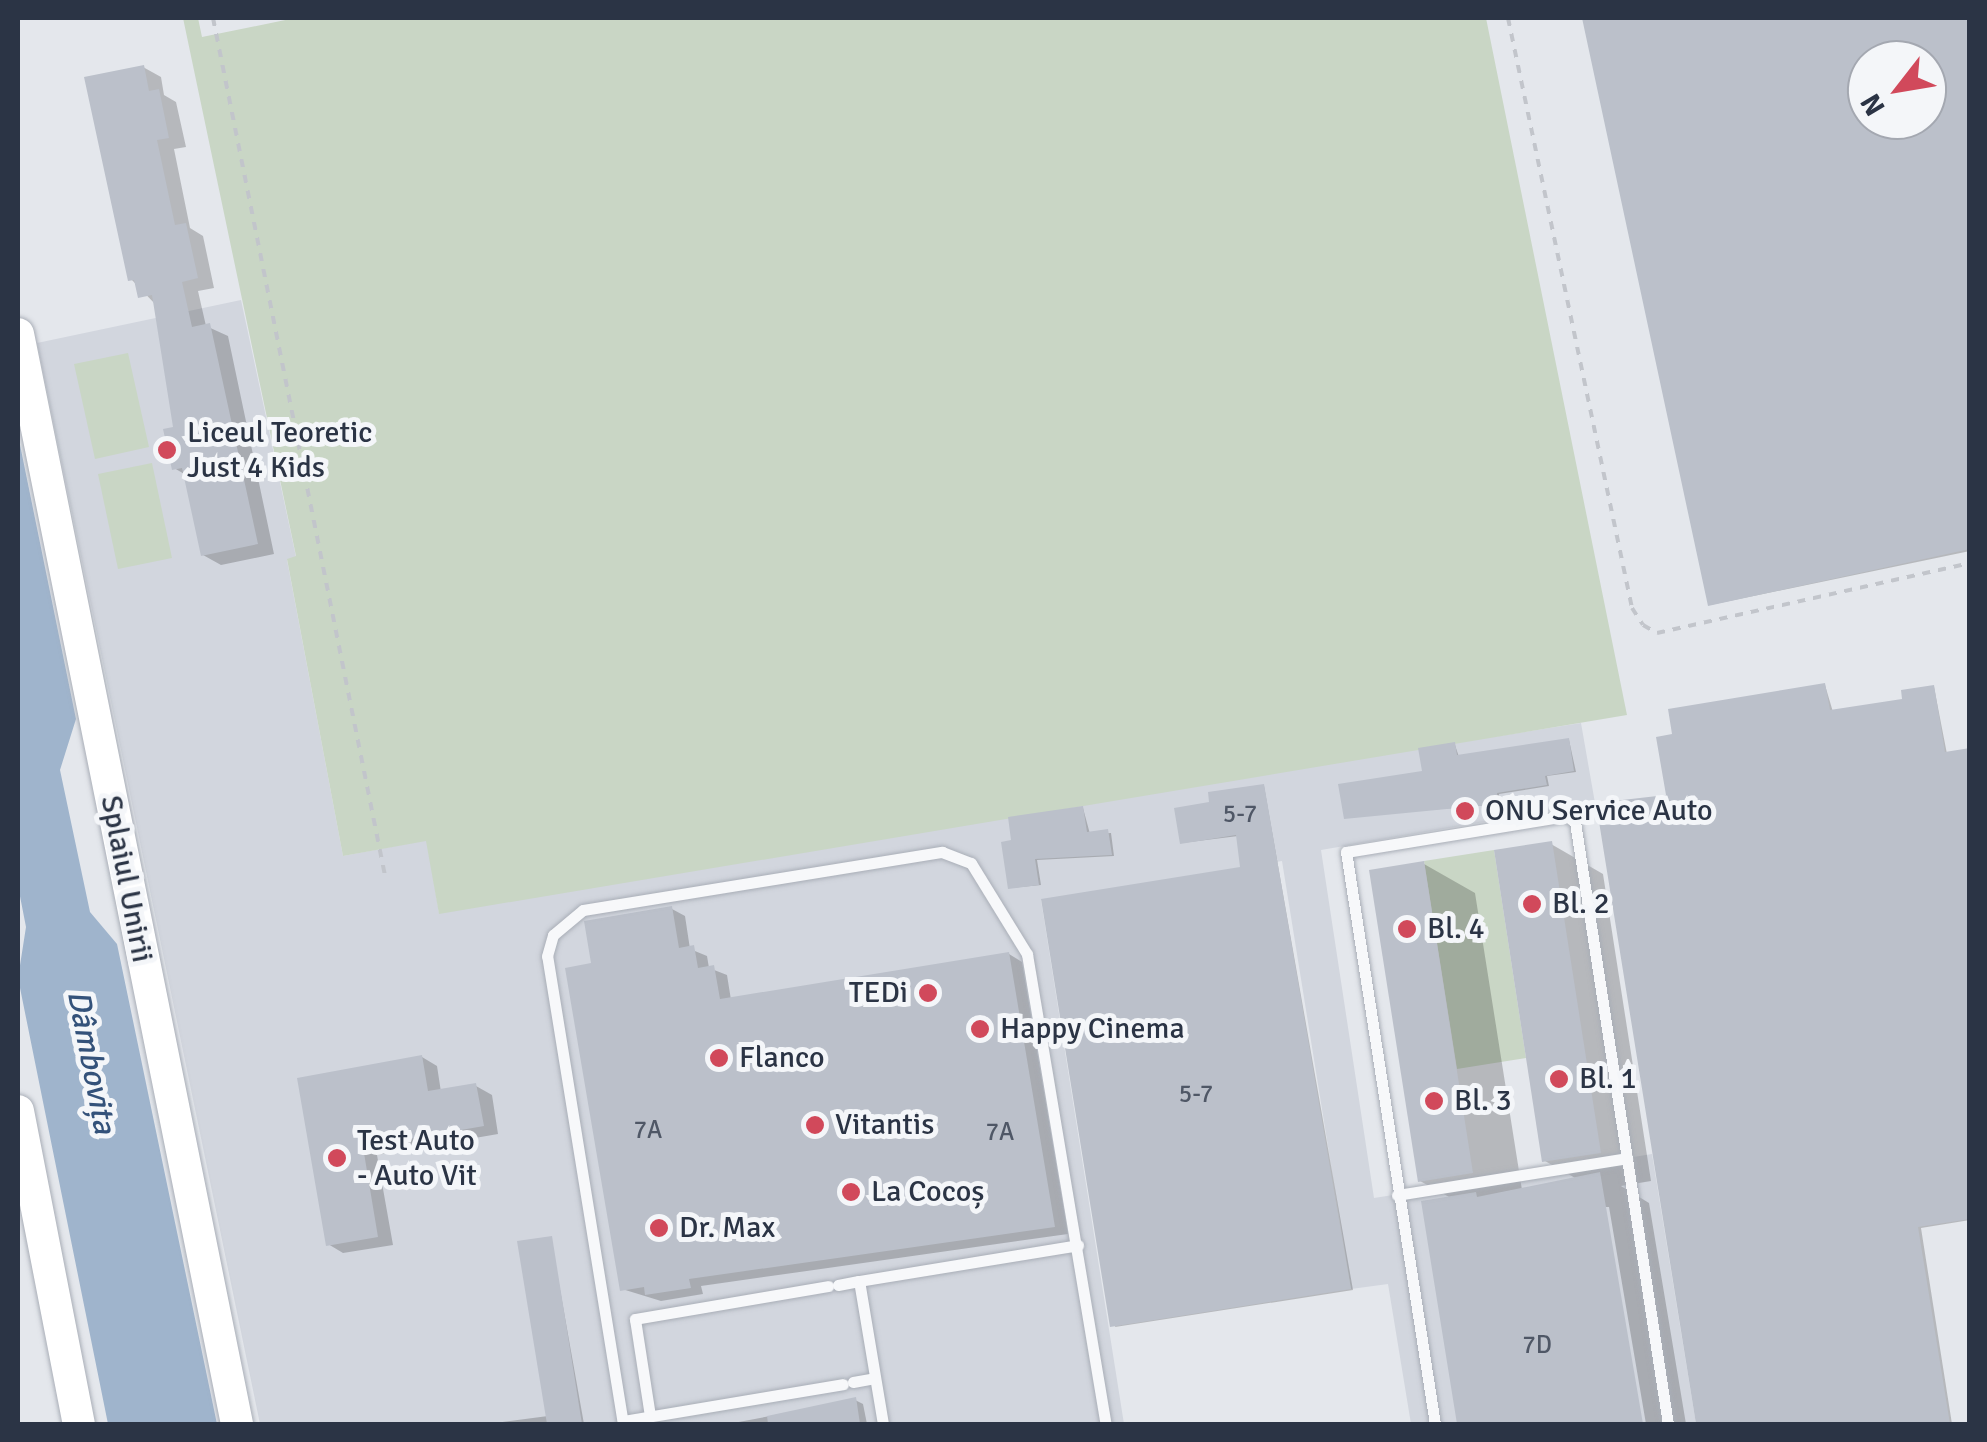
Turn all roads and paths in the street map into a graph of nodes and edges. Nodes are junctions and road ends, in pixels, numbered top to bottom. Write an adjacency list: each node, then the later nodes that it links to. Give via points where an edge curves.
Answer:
1 (214, 18): 2 (path); 6 (path)
2 (221, 18)
3 (1508, 18): 5 (path, via 1632,608 1642,624 1657,633)
4 (18, 334): 16 (main road, Splaiul Unirii)
5 (1970, 563)
6 (385, 876)
7 (18, 1111): 15 (main road)
8 (1627, 1158): 9 (lane); 9 (lane, via 1575,822 1567,816 1350,849); 20 (lane)
9 (1397, 1194): 19 (lane)
10 (1078, 1245): 11 (lane); 14 (lane, via 1027,954 971,863 931,852 576,912 553,935 548,956); 18 (lane)
11 (859, 1281): 12 (lane); 13 (lane, via 635,1319)
12 (875, 1378): 13 (lane); 17 (lane)
13 (650, 1416): 14 (lane)
14 (623, 1423)
15 (79, 1424)
16 (238, 1424)
17 (883, 1424)
18 (1106, 1424)
19 (1435, 1424)
20 (1668, 1424)

